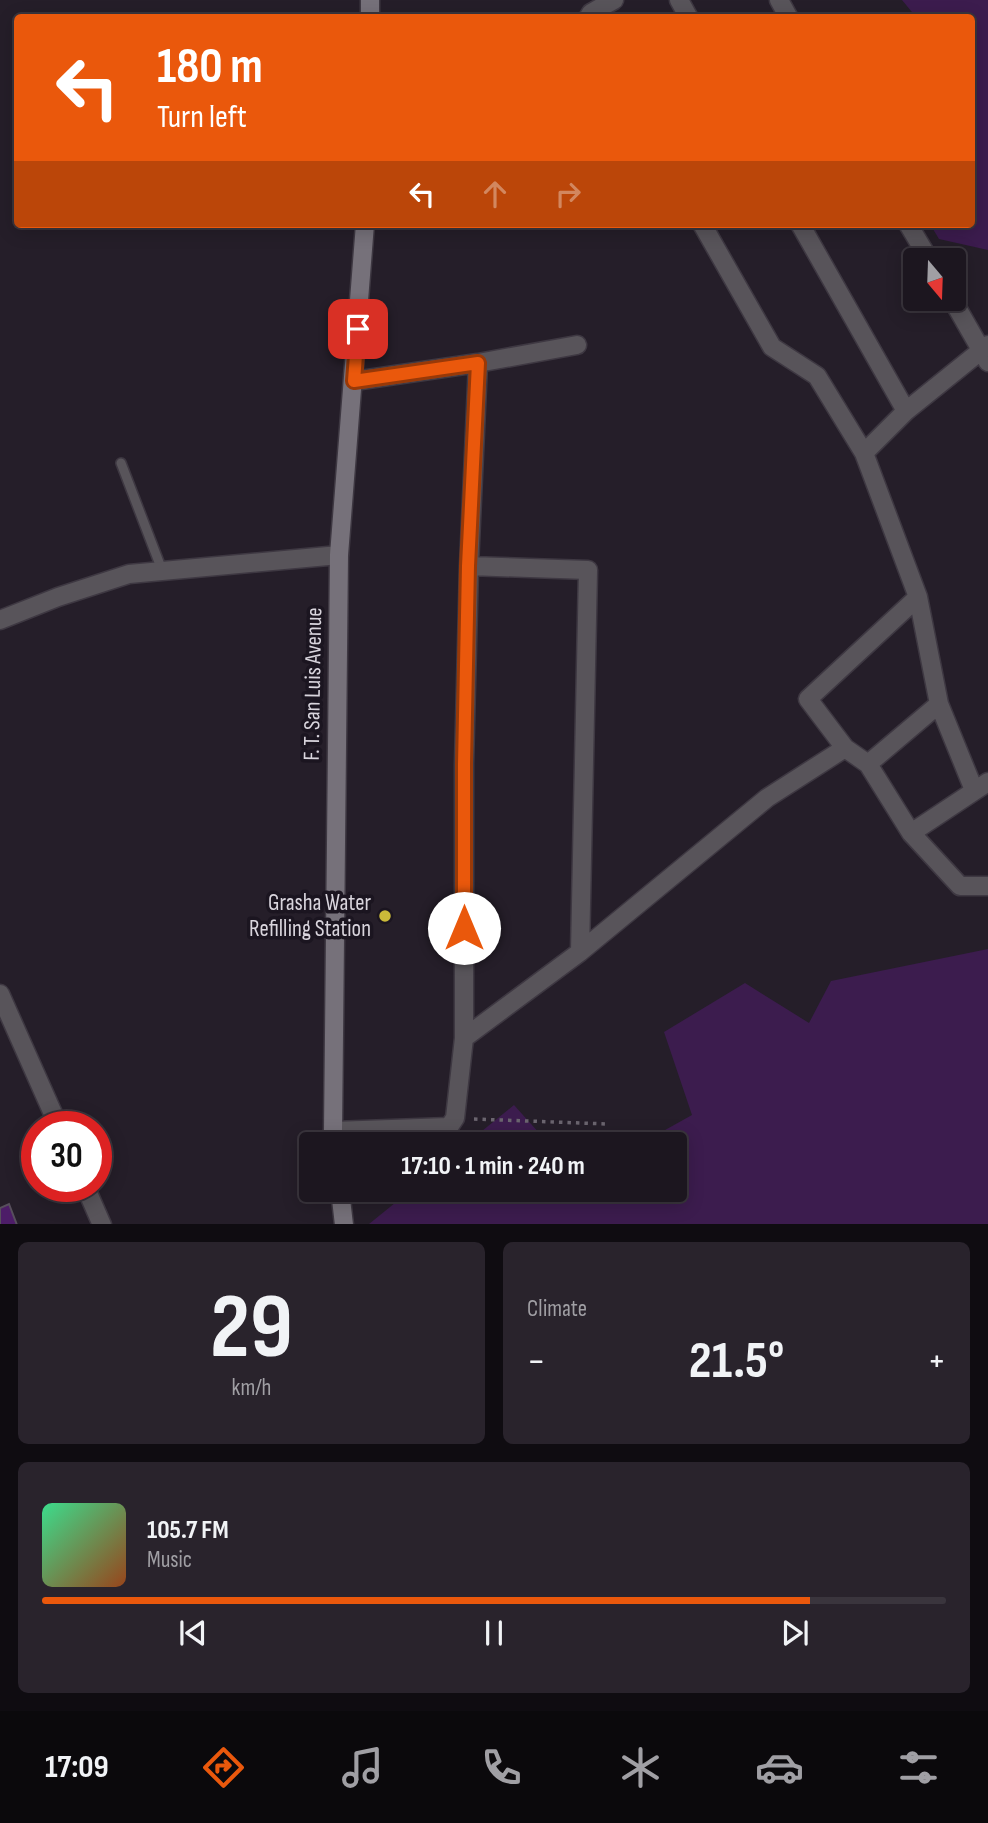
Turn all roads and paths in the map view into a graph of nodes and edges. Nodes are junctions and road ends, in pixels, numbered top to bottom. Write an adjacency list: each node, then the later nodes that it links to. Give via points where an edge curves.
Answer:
1 (614, 0): 2 (street)
2 (590, 14)
3 (365, 228): 12 (main road, F. T. San Luis Avenue)
4 (704, 228): 14 (street, via 772,347 817,376)
5 (802, 228): 13 (street)
6 (910, 228): 7 (street)
7 (922, 248)
8 (960, 312): 10 (street)
9 (577, 345): 11 (street)
10 (986, 353): 13 (street)
11 (478, 363): 12 (street); 17 (street)
12 (354, 381): 16 (main road, F. T. San Luis Avenue)
13 (906, 411): 14 (street)
14 (864, 453): 19 (street)
15 (121, 463): 18 (lane)
16 (339, 555): 18 (street); 33 (main road, F. T. San Luis Avenue)
17 (468, 566): 27 (street, via 588,570); 29 (street)
18 (162, 570): 20 (street, via 129,574)
19 (918, 597): 21 (street); 22 (street, via 808,699)
20 (0, 620)
21 (939, 705): 23 (street); 24 (street)
22 (845, 747): 23 (street); 27 (street, via 767,797)
23 (868, 764): 25 (street)
24 (981, 786): 25 (street)
25 (911, 833): 26 (street, via 960,886)
26 (984, 883)
27 (580, 952): 29 (street)
28 (0, 994): 30 (street)
29 (464, 1038): 31 (street)
30 (52, 1111)
31 (455, 1118): 32 (path); 34 (street, via 449,1127)
32 (607, 1124)
33 (334, 1132)
34 (397, 1132)
35 (92, 1202): 37 (street)
36 (341, 1202): 38 (main road)
37 (102, 1224)
38 (344, 1224)

